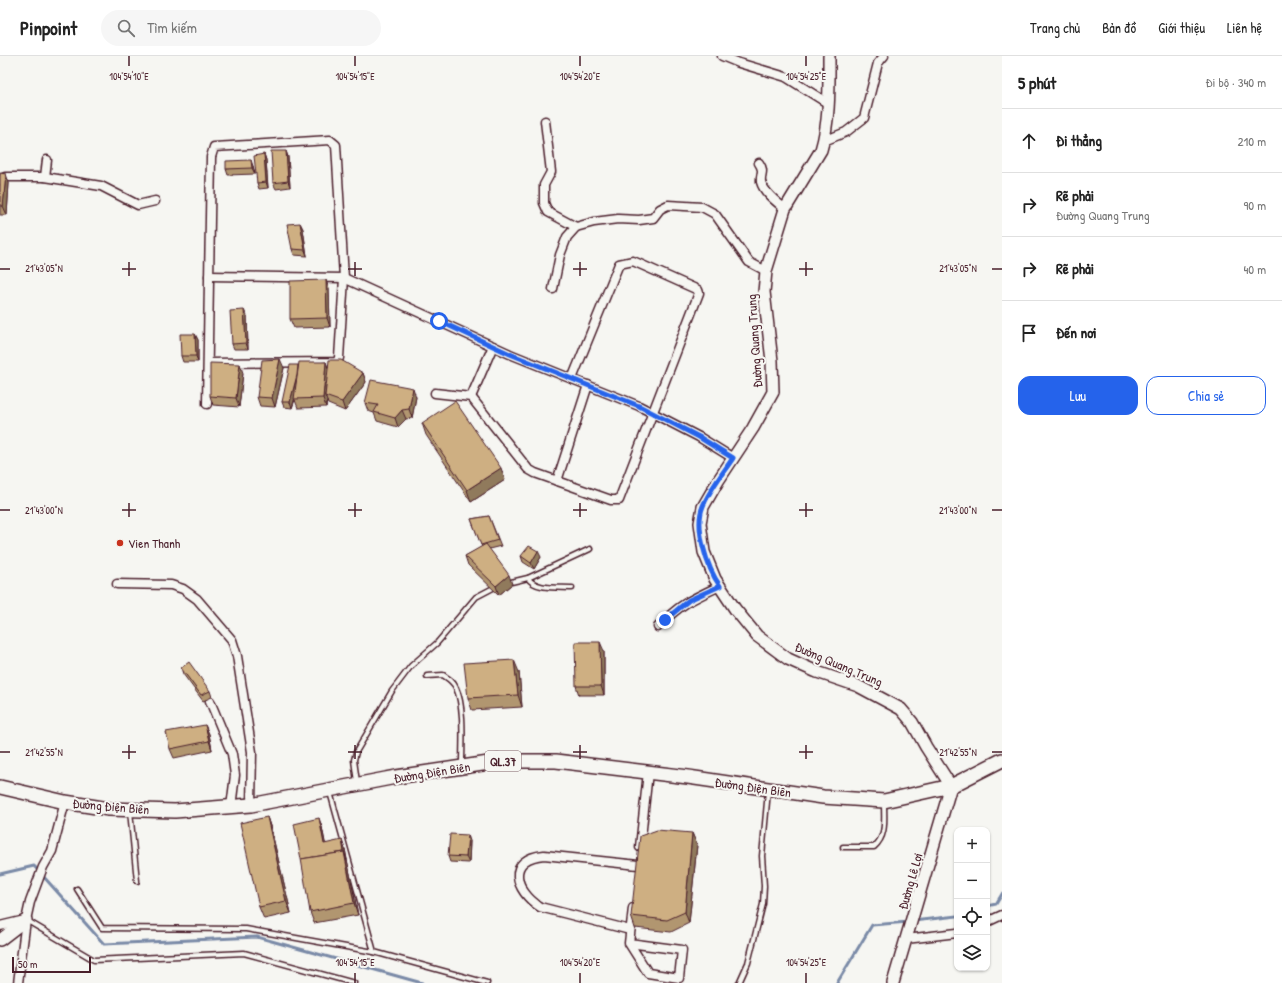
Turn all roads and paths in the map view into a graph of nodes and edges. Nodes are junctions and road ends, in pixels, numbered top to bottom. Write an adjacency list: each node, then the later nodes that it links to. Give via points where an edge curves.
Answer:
1 (722, 56): 4 (street, via 786,77)
2 (829, 56): 4 (street, Đường Quang Trung)
3 (884, 56): 6 (street, via 878,63 864,118 846,132)
4 (829, 104): 6 (street, Đường Quang Trung)
5 (545, 121): 13 (street, via 551,172 544,185 544,203 548,212)
6 (824, 141): 12 (street, Đường Quang Trung)
7 (47, 160): 9 (street)
8 (759, 163): 12 (street, via 763,169 763,185 773,199)
9 (45, 177): 10 (street); 11 (street, via 101,186 138,205)
10 (0, 180)
11 (155, 201)
12 (785, 209): 14 (street, Đường Quang Trung)
13 (576, 227): 14 (street, via 618,219 653,218 660,209 668,205 702,207 715,214 749,262); 17 (street, via 567,237 560,255)
14 (766, 271): 26 (street, Đường Quang Trung, via 764,292 773,392)
15 (209, 276): 16 (street); 16 (street, via 211,157 214,147 330,140 336,145); 19 (street)
16 (344, 278): 18 (street); 19 (street, via 337,362)
17 (553, 289)
18 (493, 346): 20 (street); 23 (street)
19 (208, 362): 24 (street)
20 (572, 379): 21 (street); 25 (street, via 619,264 633,261 696,288 699,293)
21 (588, 385): 25 (street); 27 (street)
22 (435, 393): 23 (street)
23 (471, 397): 27 (street, via 528,469)
24 (207, 404)
25 (652, 412): 26 (street); 27 (street, via 619,500 611,500)
26 (733, 458): 31 (street, Đường Quang Trung, via 703,507 700,523 704,552)
27 (558, 481)
28 (590, 549): 29 (lane)
29 (528, 578): 32 (lane, via 538,586); 39 (lane, via 503,584 476,597 437,643 400,679 356,752 354,760)
30 (117, 584): 46 (street, via 171,585 183,589 197,599 232,640 238,656 252,752)
31 (720, 586): 33 (street, via 689,600); 40 (street, Đường Quang Trung, via 757,636 788,659 858,686 901,709 912,722)
32 (572, 588)
33 (658, 627)
34 (426, 676): 37 (lane, via 443,675 457,690 461,717)
35 (210, 701): 47 (street, via 232,754 235,775)
36 (1002, 760): 40 (main road, Đường Điện Biên / QL.37)
37 (462, 767): 38 (main road, Đường Điện Biên / QL.37, via 502,761 556,761); 39 (main road, Đường Điện Biên / QL.37)
38 (648, 772): 42 (main road, Đường Điện Biên / QL.37); 57 (street, via 645,834 637,869 544,854 527,860 518,873 519,886 529,899 540,907)
39 (358, 784): 43 (main road, Đường Điện Biên / QL.37)
40 (951, 786): 44 (main road, Đường Điện Biên / QL.37); 59 (street, Đường Lê Lợi)
41 (0, 787): 45 (main road, Đường Điện Biên / QL.37)
42 (769, 789): 44 (main road, Đường Điện Biên / QL.37, via 823,797); 66 (lane, via 762,856 763,904 748,963)
43 (329, 791): 46 (main road, Đường Điện Biên / QL.37); 62 (lane)
44 (884, 801): 49 (lane, via 884,832 881,841 874,847)
45 (65, 802): 48 (main road, Đường Điện Biên / QL.37, via 109,809); 54 (street, via 52,850 43,867)
46 (251, 805): 47 (main road, Đường Điện Biên / QL.37)
47 (231, 807): 48 (main road, Đường Điện Biên / QL.37, via 175,811)
48 (130, 809): 50 (lane)
49 (843, 847)
50 (137, 881)
51 (77, 889): 62 (lane, via 102,928 246,928)
52 (634, 901): 57 (street)
53 (1002, 914): 55 (street)
54 (26, 920): 56 (street); 60 (street); 63 (street); 64 (lane, via 94,960 244,953)
55 (990, 920)
56 (0, 926)
57 (630, 930): 61 (street)
58 (954, 933): 59 (street)
59 (906, 939): 67 (street, Đường Lê Lợi)
60 (0, 940)
61 (629, 943): 61 (street, via 682,950 680,978 648,973)
62 (374, 952): 65 (lane)
63 (18, 983)
64 (354, 983)
65 (487, 983)
66 (739, 983)
67 (893, 983)

